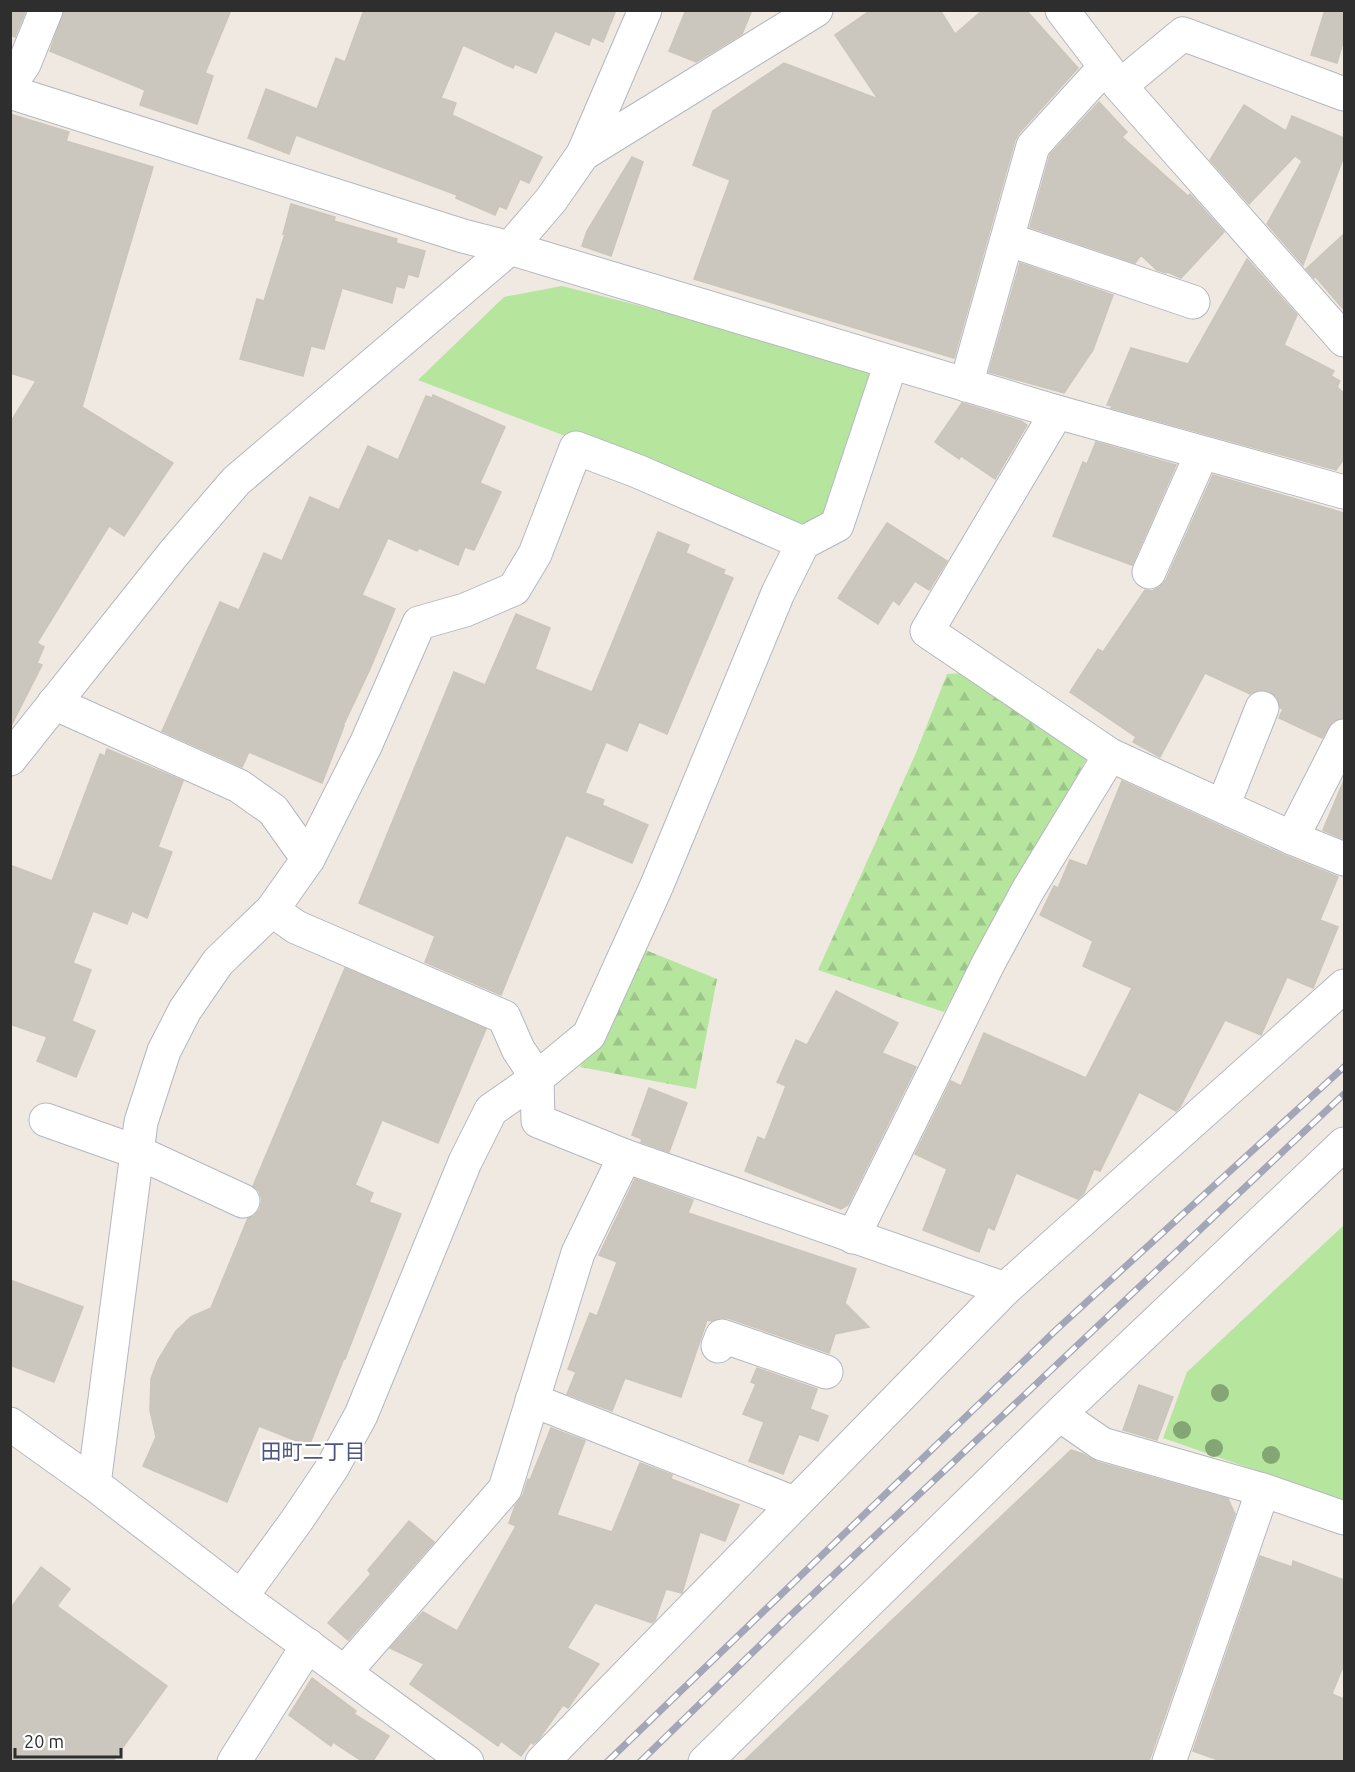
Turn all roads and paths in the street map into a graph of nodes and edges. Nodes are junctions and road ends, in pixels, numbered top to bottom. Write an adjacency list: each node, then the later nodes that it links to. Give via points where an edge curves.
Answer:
1 (46, 10): 6 (street, via 24,64)
2 (645, 10): 9 (street)
3 (816, 10): 9 (street)
4 (1062, 10): 5 (street)
5 (1112, 76): 8 (street, via 1183,34); 10 (street, via 1033,146); 13 (street)
6 (10, 84)
7 (10, 92): 11 (street)
8 (1344, 94)
9 (583, 154): 11 (street, via 552,200)
10 (1007, 239): 12 (street); 15 (street)
11 (510, 248): 14 (street); 21 (street, via 236,481)
12 (1193, 302)
13 (1344, 340)
14 (891, 363): 15 (street); 19 (street, via 837,525)
15 (966, 385): 16 (street)
16 (1057, 412): 17 (street); 25 (street, via 927,631)
17 (1202, 453): 18 (street); 20 (street)
18 (1344, 492)
19 (803, 543): 28 (street, via 576,448 535,554 514,589 419,624 366,744); 32 (street, via 778,593 759,658 667,880 590,1035)
20 (1149, 572)
21 (54, 703): 24 (street); 28 (street, via 239,786 273,810)
22 (1262, 708): 26 (street)
23 (1344, 736): 27 (street)
24 (12, 753)
25 (1110, 755): 26 (street); 38 (street, via 1028,890 998,971)
26 (1223, 806): 27 (street)
27 (1292, 838): 29 (street)
28 (308, 859): 30 (street)
29 (1344, 859)
30 (272, 910): 32 (street, via 296,927 504,1017); 35 (street, via 218,962 185,1010 164,1051 141,1122)
31 (1344, 986): 39 (street)
32 (537, 1078): 36 (street, via 538,1121); 49 (street, via 490,1110 463,1166 361,1415 332,1468)
33 (46, 1120): 35 (street)
34 (1344, 1144): 43 (street)
35 (137, 1152): 37 (street); 45 (street)
36 (625, 1156): 38 (street); 42 (street, via 578,1253)
37 (243, 1201)
38 (853, 1238): 39 (street)
39 (1005, 1289): 47 (street)
40 (718, 1346): 41 (street, via 722,1336)
41 (826, 1372)
42 (531, 1400): 47 (street, via 672,1450); 51 (street, via 505,1489)
43 (1060, 1415): 46 (street, via 1102,1444); 55 (street)
44 (10, 1424): 45 (street)
45 (94, 1484): 49 (street)
46 (1263, 1490): 48 (street); 56 (street)
47 (794, 1503): 54 (street)
48 (1344, 1518)
49 (241, 1598): 50 (street)
50 (308, 1645): 51 (street); 52 (street)
51 (345, 1672): 53 (street)
52 (234, 1761)
53 (468, 1761)
54 (542, 1761)
55 (705, 1761)
56 (1169, 1761)

